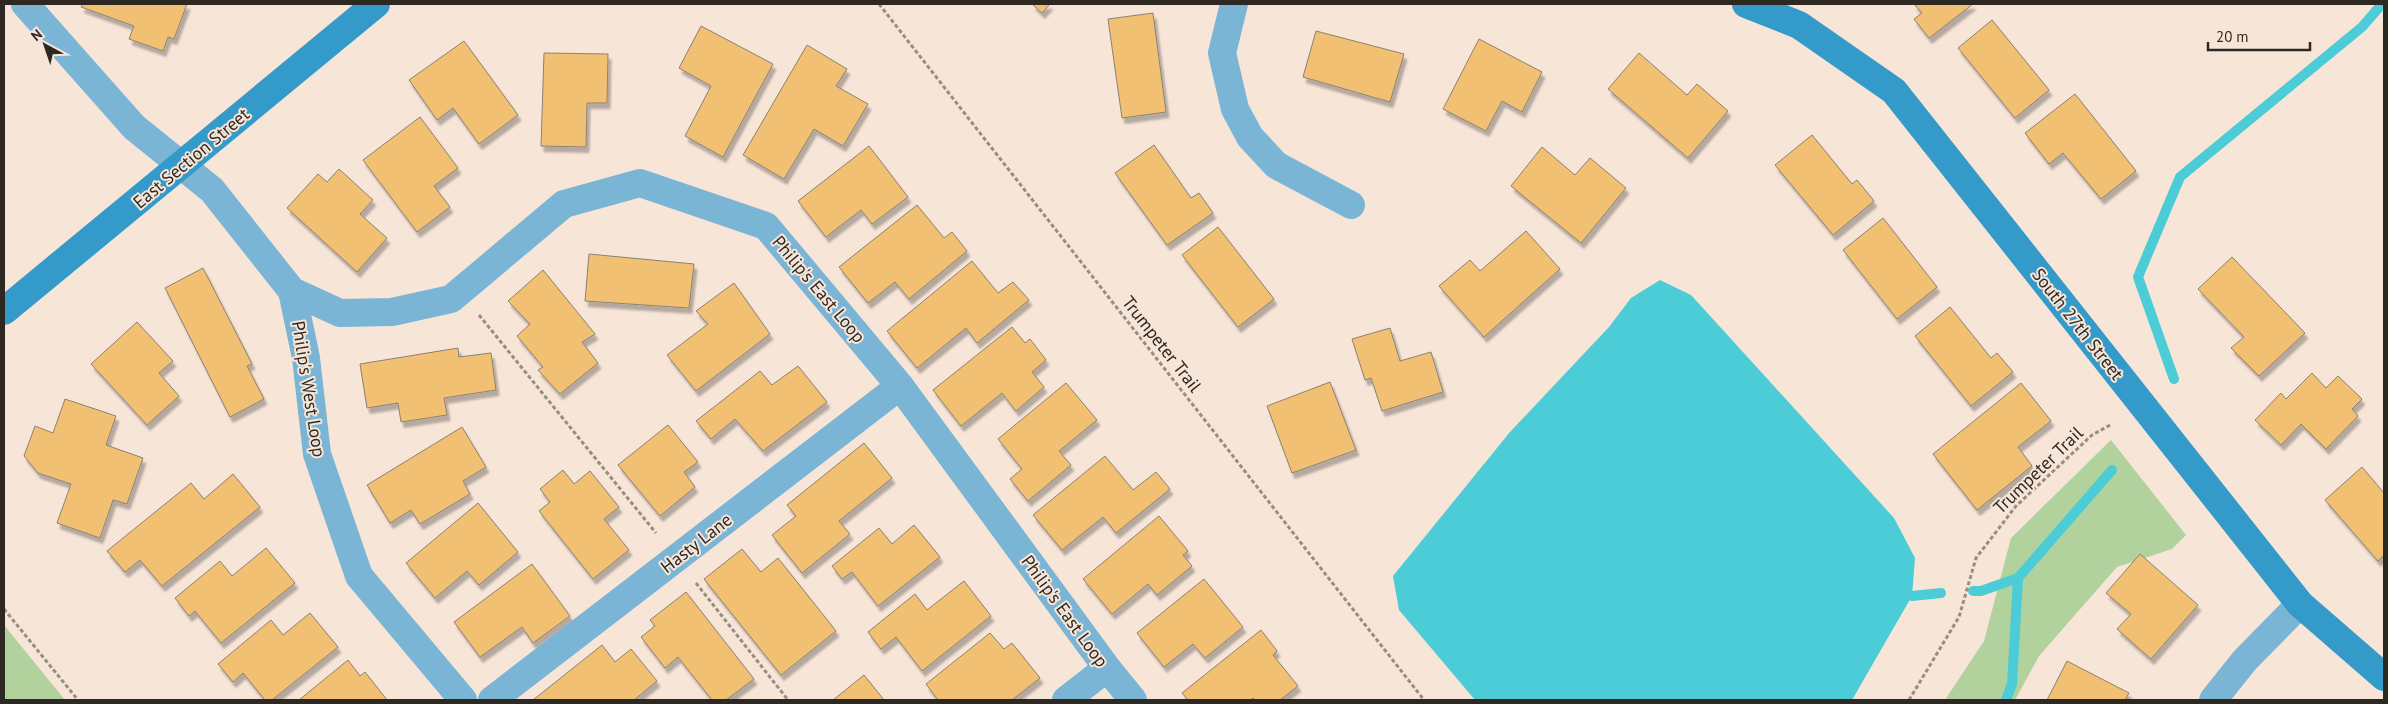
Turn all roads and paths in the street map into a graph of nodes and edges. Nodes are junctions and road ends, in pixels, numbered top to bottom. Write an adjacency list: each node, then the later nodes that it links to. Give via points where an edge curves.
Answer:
1 (25, 4): 6 (street, Philip's West Loop, via 134,127)
2 (376, 4): 6 (street, East Section Street)
3 (879, 4): 24 (path, Trumpeter Trail)
4 (1234, 4): 7 (street, via 1222,53 1235,108 1250,137 1276,166)
5 (1746, 4): 14 (street, South 27th Street, via 1799,25 1894,91)
6 (182, 166): 8 (street, Philip's West Loop, via 217,196); 10 (street, East Section Street)
7 (1351, 205)
8 (292, 291): 9 (street, Philip's East Loop, via 340,313 392,312 452,299); 19 (street, Philip's West Loop, via 306,358 317,454 359,576)
9 (460, 292): 11 (street, Philip's East Loop, via 564,204 640,183 766,226); 13 (path)
10 (4, 311)
11 (900, 386): 13 (street, Hasty Lane); 16 (street, Philip's East Loop)
12 (2112, 424): 25 (path, Trumpeter Trail, via 2092,435 2016,506 1976,558 1959,617)
13 (676, 558): 20 (street, Hasty Lane); 21 (path)
14 (2300, 604): 17 (street, South 27th Street); 26 (street, via 2245,660)
15 (4, 608): 18 (path)
16 (1107, 668): 22 (street); 23 (street, Philip's East Loop)
17 (2384, 677)
18 (78, 700)
19 (463, 700)
20 (492, 700)
21 (788, 700)
22 (1066, 700)
23 (1133, 700)
24 (1424, 700)
25 (1909, 700)
26 (2213, 700)

